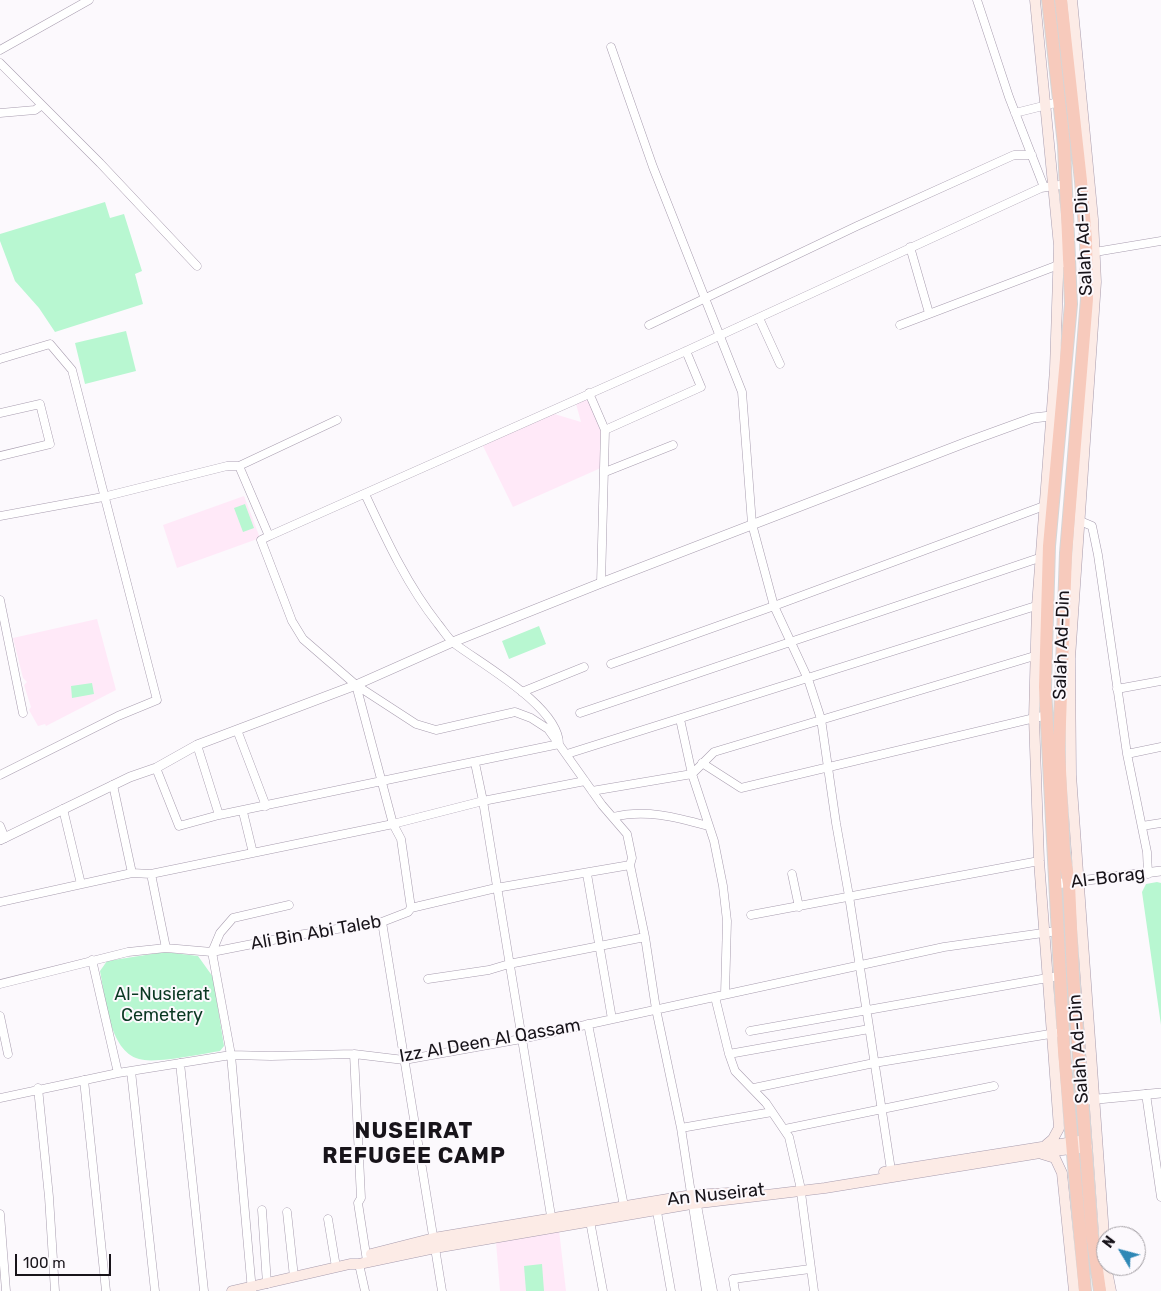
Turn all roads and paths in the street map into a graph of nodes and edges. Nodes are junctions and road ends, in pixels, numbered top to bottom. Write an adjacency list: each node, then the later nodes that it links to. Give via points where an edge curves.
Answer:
1 (89, 0): 8 (street)
2 (977, 0): 13 (street)
3 (1035, 0): 10 (main road)
4 (1048, 0): 10 (highway, Salah Ad-Din)
5 (1061, 0): 104 (highway, Salah Ad-Din, via 1081,181 1087,299 1062,613 1059,750 1064,853)
6 (1072, 0): 19 (main road)
7 (611, 48): 22 (street)
8 (0, 50)
9 (0, 63): 11 (street)
10 (1053, 104): 13 (street); 15 (highway, Salah Ad-Din); 16 (main road)
11 (42, 105): 12 (street, via 35,110); 21 (street)
12 (0, 113)
13 (1015, 113): 14 (street)
14 (1032, 155): 16 (street); 22 (street, via 1014,155)
15 (1066, 184): 16 (street); 20 (highway, Salah Ad-Din)
16 (1048, 186): 18 (street); 20 (main road)
17 (1161, 241): 19 (street)
18 (910, 247): 23 (street); 24 (street)
19 (1095, 252): 44 (main road, via 1094,322)
20 (1065, 263): 23 (street); 33 (main road); 50 (highway, Salah Ad-Din, via 1071,304)
21 (197, 266)
22 (704, 299): 25 (street); 27 (street)
23 (929, 313): 26 (street)
24 (759, 318): 27 (street); 30 (street)
25 (650, 325)
26 (900, 325)
27 (719, 336): 28 (street); 45 (street, via 742,392)
28 (686, 351): 31 (street); 35 (street, via 701,387)
29 (0, 359): 41 (street, via 50,344 72,370)
30 (780, 364)
31 (588, 393): 35 (street); 40 (street)
32 (0, 413): 37 (street, via 40,404 50,444)
33 (1050, 416): 42 (main road); 45 (street, via 1033,418)
34 (337, 420): 38 (street)
35 (605, 430): 39 (street)
36 (673, 445): 39 (street)
37 (0, 456)
38 (239, 466): 41 (street, via 190,474); 46 (street)
39 (605, 472): 48 (street)
40 (365, 494): 46 (street); 52 (street, via 392,552 427,610)
41 (103, 497): 43 (street); 77 (street, via 157,700)
42 (1044, 506): 47 (main road); 51 (street)
43 (0, 516)
44 (1080, 521): 60 (street, via 1092,526); 104 (main road, via 1070,658)
45 (752, 524): 48 (street); 51 (street)
46 (270, 536): 59 (street, via 262,540 292,621 303,639)
47 (1042, 557): 50 (main road); 53 (street)
48 (600, 583): 52 (street)
49 (0, 600): 62 (street)
50 (1042, 604): 54 (highway, Salah Ad-Din); 57 (street)
51 (774, 606): 53 (street); 55 (street)
52 (453, 642): 59 (street); 61 (street)
53 (792, 642): 57 (street); 63 (street)
54 (1040, 655): 64 (highway, Salah Ad-Din); 66 (street)
55 (611, 664)
56 (584, 666): 61 (street)
57 (808, 679): 65 (street); 66 (street)
58 (1161, 681): 60 (street)
59 (356, 685): 67 (street); 68 (street, via 416,724 436,730 515,712 542,725); 80 (street)
60 (1117, 689): 72 (street)
61 (522, 692): 68 (street, via 551,718 559,733)
62 (23, 713)
63 (580, 713)
64 (1040, 716): 75 (street); 96 (main road); 106 (highway, Salah Ad-Din)
65 (680, 719): 71 (street); 78 (street)
66 (821, 719): 74 (street, via 714,752); 75 (street)
67 (237, 730): 69 (street); 84 (street)
68 (559, 744): 71 (street); 73 (street)
69 (197, 746): 76 (street); 87 (street)
70 (1161, 747): 72 (street)
71 (567, 754): 79 (street)
72 (1127, 754): 93 (street)
73 (475, 763): 80 (street); 83 (street)
74 (702, 763): 75 (street, via 741,788); 78 (street)
75 (828, 767): 108 (street)
76 (156, 768): 81 (street); 87 (street, via 179,826)
77 (0, 774)
78 (692, 774): 82 (street); 92 (street)
79 (585, 781): 82 (street); 83 (street)
80 (382, 782): 84 (street); 90 (street)
81 (113, 786): 85 (street); 99 (street)
82 (592, 791): 88 (street)
83 (483, 801): 90 (street); 107 (street)
84 (266, 806): 86 (street)
85 (63, 809): 94 (street); 105 (street)
86 (242, 812): 87 (street); 95 (street)
87 (219, 815)
88 (612, 817): 92 (street, via 632,812); 97 (street, via 627,834 632,858)
89 (1161, 823): 93 (street)
90 (393, 824): 95 (street); 112 (street, via 401,839)
91 (0, 826): 94 (street)
92 (708, 826): 127 (street, via 720,866 727,921)
93 (1142, 826): 103 (street)
94 (2, 839)
95 (253, 853): 100 (street)
96 (1038, 861): 108 (street); 116 (main road)
97 (630, 865): 101 (street, Ali Bin Abi Taleb); 117 (street)
98 (1161, 871): 103 (street, Al-Borag)
99 (132, 873): 100 (street); 105 (street)
100 (151, 874): 119 (street)
101 (587, 874): 107 (street, Ali Bin Abi Taleb); 118 (street)
102 (792, 874): 111 (street)
103 (1148, 874): 104 (street, Al-Borag)
104 (1074, 883): 106 (street, Al-Borag); 155 (main road); 156 (highway, Salah Ad-Din, via 1070,928)
105 (81, 884): 109 (street)
106 (1055, 884): 115 (highway, Salah Ad-Din)
107 (496, 888): 112 (street, Ali Bin Abi Taleb); 122 (street)
108 (849, 896): 111 (street); 123 (street)
109 (0, 902)
110 (290, 904): 120 (street, via 233,918 220,933)
111 (799, 907): 113 (street)
112 (411, 908): 114 (street, Ali Bin Abi Taleb)
113 (751, 914)
114 (382, 922): 120 (street, Ali Bin Abi Taleb); 143 (street)
115 (1057, 931): 116 (street, Izz Al Deen Al Qassam); 124 (highway, Salah Ad-Din)
116 (1044, 933): 123 (street, Izz Al Deen Al Qassam, via 944,947); 124 (main road)
117 (645, 937): 118 (street); 129 (street)
118 (601, 946): 122 (street); 132 (street)
119 (166, 948): 120 (street, Ali Bin Abi Taleb); 121 (street, Ali Bin Abi Taleb)
120 (212, 952): 142 (street)
121 (92, 960): 126 (street, Ali Bin Abi Taleb); 147 (street)
122 (509, 964): 125 (street); 137 (street)
123 (858, 966): 127 (street, Izz Al Deen Al Qassam); 130 (street)
124 (1054, 977): 130 (street); 136 (highway, Salah Ad-Din)
125 (428, 980)
126 (0, 984)
127 (725, 994): 128 (street, Izz Al Deen Al Qassam)
128 (715, 996): 129 (street, Izz Al Deen Al Qassam); 141 (street)
129 (656, 1009): 132 (street, Izz Al Deen Al Qassam); 159 (street)
130 (866, 1009): 134 (street); 135 (street)
131 (0, 1016): 138 (street)
132 (612, 1019): 133 (street, Izz Al Deen Al Qassam)
133 (588, 1024): 137 (street, Izz Al Deen Al Qassam); 171 (street)
134 (869, 1029): 141 (street); 145 (street)
135 (750, 1031)
136 (1057, 1033): 145 (street); 162 (main road, via 1059,1128); 163 (highway, Salah Ad-Din)
137 (521, 1039): 143 (street, Izz Al Deen Al Qassam); 176 (street)
138 (3, 1046): 139 (street)
139 (8, 1054)
140 (354, 1054): 142 (street, Izz Al Deen Al Qassam); 143 (street, Izz Al Deen Al Qassam); 179 (street)
141 (729, 1054): 151 (street, via 735,1071)
142 (231, 1055): 144 (street, Izz Al Deen Al Qassam); 185 (street)
143 (404, 1060): 178 (street)
144 (180, 1063): 146 (street, Izz Al Deen Al Qassam); 190 (street)
145 (874, 1063): 151 (street); 157 (street)
146 (131, 1071): 147 (street, Izz Al Deen Al Qassam); 189 (street)
147 (118, 1073): 148 (street, Izz Al Deen Al Qassam)
148 (84, 1080): 150 (street, Izz Al Deen Al Qassam); 188 (street)
149 (994, 1086): 157 (street)
150 (38, 1088): 154 (street, Izz Al Deen Al Qassam); 187 (street)
151 (754, 1088): 158 (street)
152 (1161, 1093): 153 (street)
153 (1146, 1094): 155 (street); 167 (street)
154 (0, 1098)
155 (1096, 1099): 156 (street); 177 (main road)
156 (1082, 1100): 161 (highway, Salah Ad-Din)
157 (883, 1109): 160 (street); 165 (street)
158 (772, 1112): 159 (street); 160 (street)
159 (681, 1128): 168 (street)
160 (785, 1129): 166 (street)
161 (1086, 1144): 163 (main road, An Nuseirat); 202 (highway, Salah Ad-Din, via 1092,1234)
162 (1046, 1145): 163 (main road, An Nuseirat); 165 (main road, An Nuseirat)
163 (1073, 1145): 164 (main road, An Nuseirat); 201 (highway, Salah Ad-Din)
164 (1036, 1153): 166 (main road, An Nuseirat); 200 (main road, via 1055,1158 1062,1173)
165 (891, 1170): 166 (main road, An Nuseirat)
166 (800, 1188): 168 (main road, An Nuseirat); 181 (street)
167 (1161, 1197)
168 (694, 1200): 169 (main road, An Nuseirat); 196 (street); 197 (street)
169 (656, 1206): 171 (main road, An Nuseirat); 195 (street)
170 (262, 1210): 184 (street)
171 (625, 1211): 175 (main road, An Nuseirat); 176 (main road, An Nuseirat)
172 (287, 1212): 183 (street)
173 (0, 1214): 186 (street)
174 (328, 1219): 180 (street)
175 (590, 1221): 176 (main road, An Nuseirat); 194 (street)
176 (552, 1223): 178 (main road, An Nuseirat)
177 (1104, 1226)
178 (434, 1243): 179 (main road, An Nuseirat); 193 (street)
179 (361, 1261): 180 (main road, An Nuseirat); 192 (street)
180 (336, 1267): 183 (main road, An Nuseirat)
181 (810, 1269): 198 (street, via 733,1279); 199 (street)
182 (1108, 1276): 203 (main road)
183 (294, 1277): 184 (main road, An Nuseirat)
184 (267, 1284): 185 (main road, An Nuseirat)
185 (251, 1289): 191 (main road, An Nuseirat)
186 (6, 1291)
187 (55, 1291)
188 (106, 1291)
189 (155, 1291)
190 (204, 1291)
191 (232, 1291)
192 (365, 1291)
193 (442, 1291)
194 (603, 1291)
195 (671, 1291)
196 (706, 1291)
197 (713, 1291)
198 (735, 1291)
199 (814, 1291)
200 (1074, 1291)
201 (1086, 1291)
202 (1100, 1291)
203 (1111, 1291)

